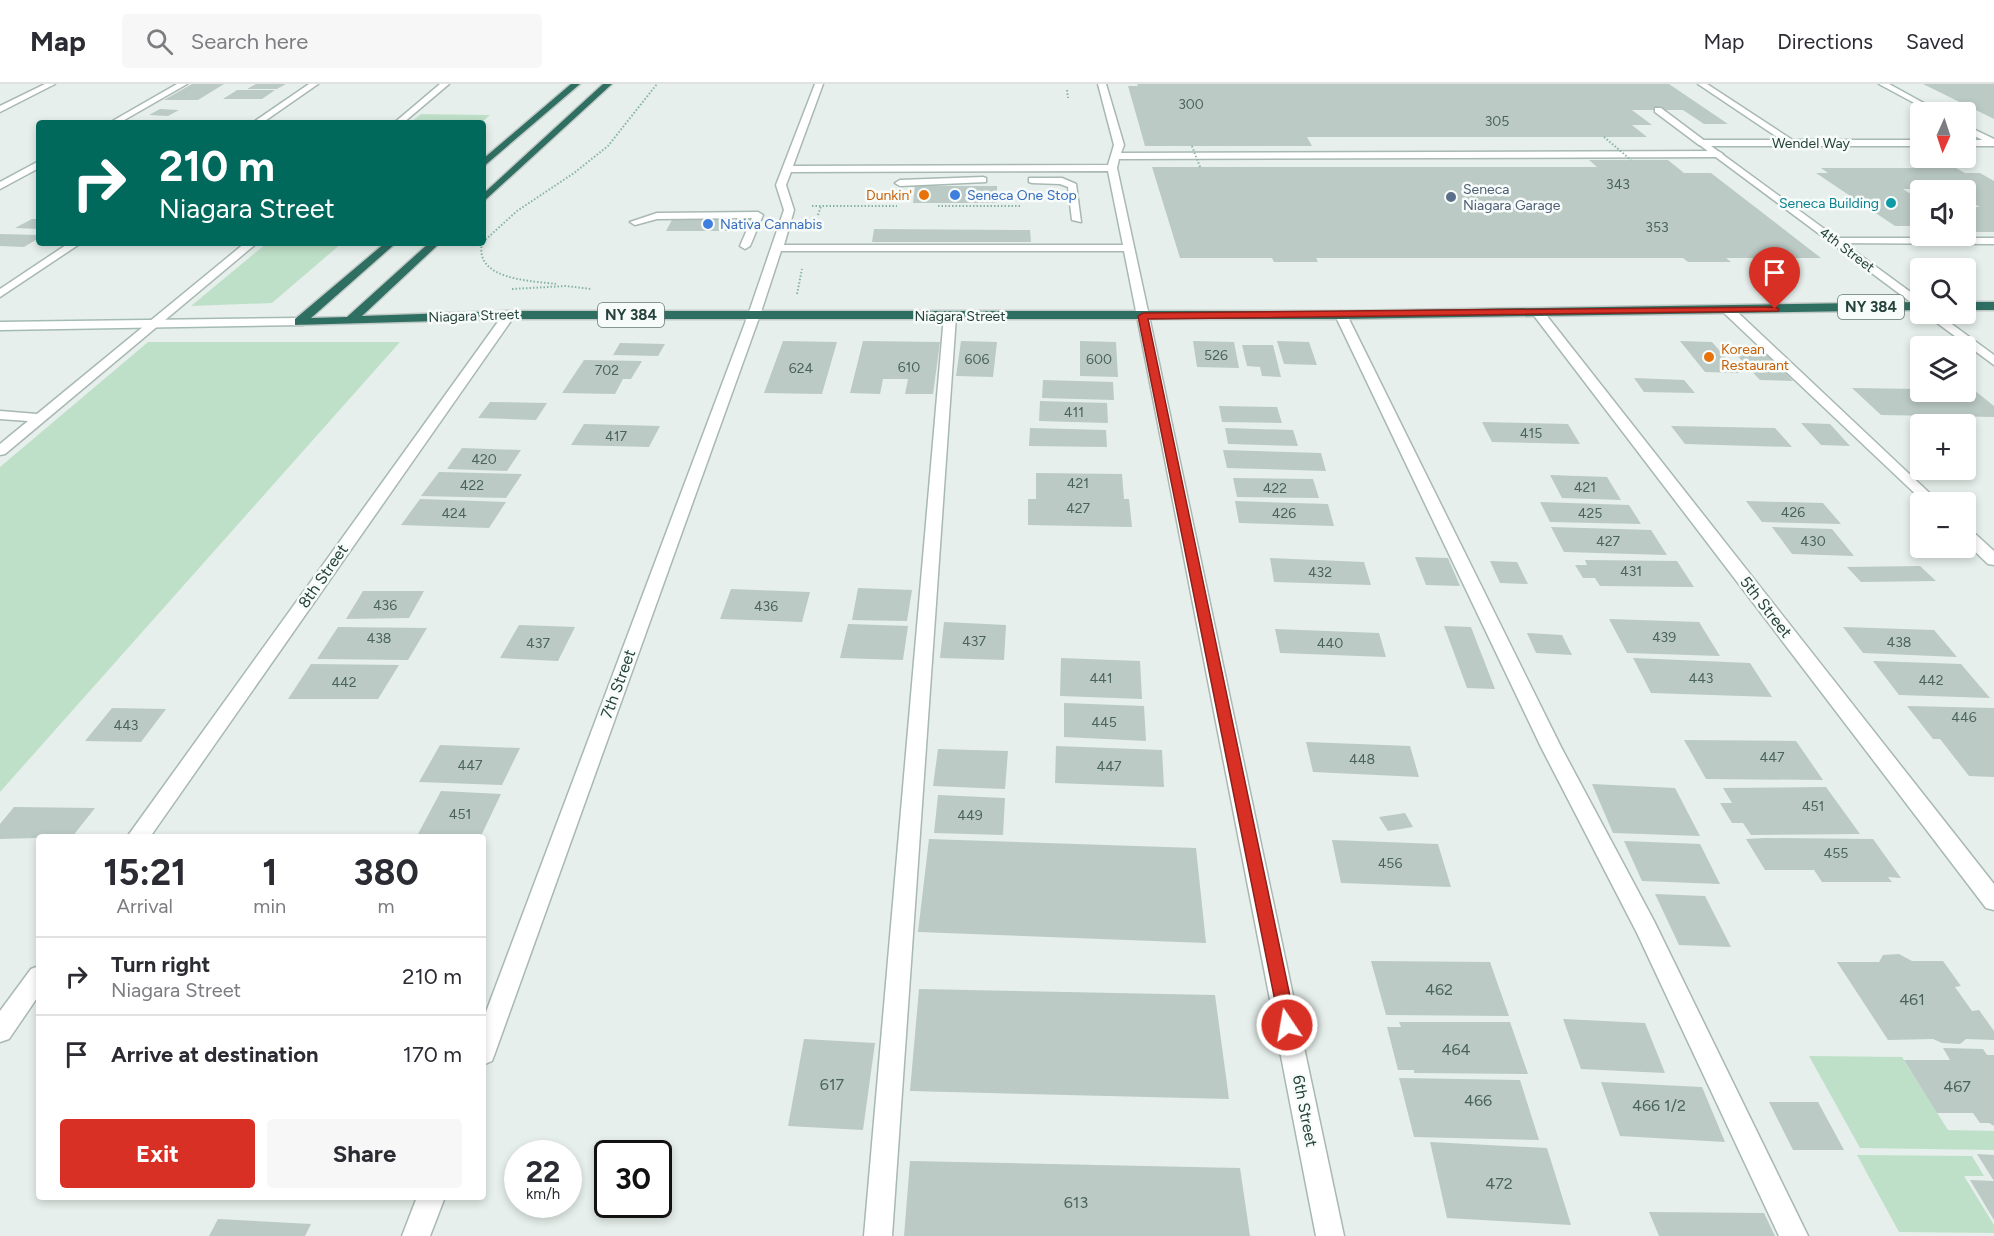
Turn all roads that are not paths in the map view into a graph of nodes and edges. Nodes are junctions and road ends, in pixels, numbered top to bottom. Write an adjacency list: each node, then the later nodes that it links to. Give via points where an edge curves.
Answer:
1 (51, 84): 12 (street)
2 (183, 84): 14 (street)
3 (314, 84): 15 (street)
4 (445, 84): 16 (street)
5 (576, 84): 25 (highway)
6 (608, 84): 33 (highway)
7 (819, 84): 28 (street, 7th Street)
8 (1102, 84): 24 (street, via 1119,145)
9 (1702, 84): 19 (street)
10 (1883, 84): 11 (street)
11 (1917, 102)
12 (0, 109)
13 (1658, 110): 18 (street, 4th Street)
14 (118, 120)
15 (260, 120)
16 (402, 120)
17 (1976, 134): 22 (street)
18 (1702, 142): 19 (street, Wendel Way); 23 (street, 4th Street)
19 (1792, 142): 20 (street, Wendel Way)
20 (1910, 143)
21 (1976, 143): 22 (street)
22 (1994, 143)
23 (1718, 154): 24 (street); 36 (street, 4th Street)
24 (1115, 156): 27 (street)
25 (486, 161)
26 (36, 166): 32 (street)
27 (1112, 168): 28 (street); 44 (street, 6th Street)
28 (787, 169): 43 (street, 7th Street, via 781,185 789,210)
29 (998, 180): 31 (street)
30 (1020, 180): 34 (street, via 1068,183 1072,186)
31 (900, 183)
32 (0, 186)
33 (486, 196)
34 (1077, 220)
35 (635, 222): 42 (street, via 657,216 758,215)
36 (1834, 241): 37 (street); 46 (street, 4th Street)
37 (1994, 241)
38 (72, 246): 45 (street)
39 (248, 246): 60 (street)
40 (388, 246): 58 (highway)
41 (432, 246): 57 (highway)
42 (745, 246)
43 (777, 248): 44 (street); 53 (street, 7th Street)
44 (1128, 249): 56 (street, 6th Street)
45 (0, 294)
46 (1910, 298)
47 (1910, 306): 50 (highway, Niagara Street / NY 384)
48 (1976, 306): 49 (highway)
49 (1994, 306)
50 (1728, 310): 51 (highway, Niagara Street / NY 384); 66 (street)
51 (1539, 314): 54 (highway, Niagara Street / NY 384); 70 (street, 5th Street)
52 (509, 315): 53 (highway, Niagara Street / NY 384); 57 (highway, Niagara Street / NY 384); 69 (street, 8th Street)
53 (754, 315): 55 (highway, Niagara Street / NY 384); 73 (street, 7th Street)
54 (1341, 315): 56 (highway, Niagara Street / NY 384); 78 (street, via 1551,747 1646,928)
55 (950, 316): 56 (highway, Niagara Street / NY 384); 76 (street)
56 (1143, 316): 77 (street, 6th Street)
57 (351, 320): 58 (highway, Niagara Street / NY 384)
58 (299, 322): 60 (street, Niagara Street)
59 (1944, 324): 62 (street)
60 (153, 325): 61 (street, Niagara Street); 64 (street)
61 (0, 326)
62 (1994, 361)
63 (0, 415): 64 (street)
64 (40, 418): 65 (street)
65 (0, 451)
66 (1921, 492)
67 (1976, 543): 68 (street)
68 (1994, 560)
69 (140, 834)
70 (1994, 901)
71 (36, 980): 72 (street)
72 (0, 1031)
73 (486, 1045)
74 (430, 1200): 75 (street)
75 (416, 1236)
76 (878, 1236)
77 (1330, 1236)
78 (1794, 1236)

